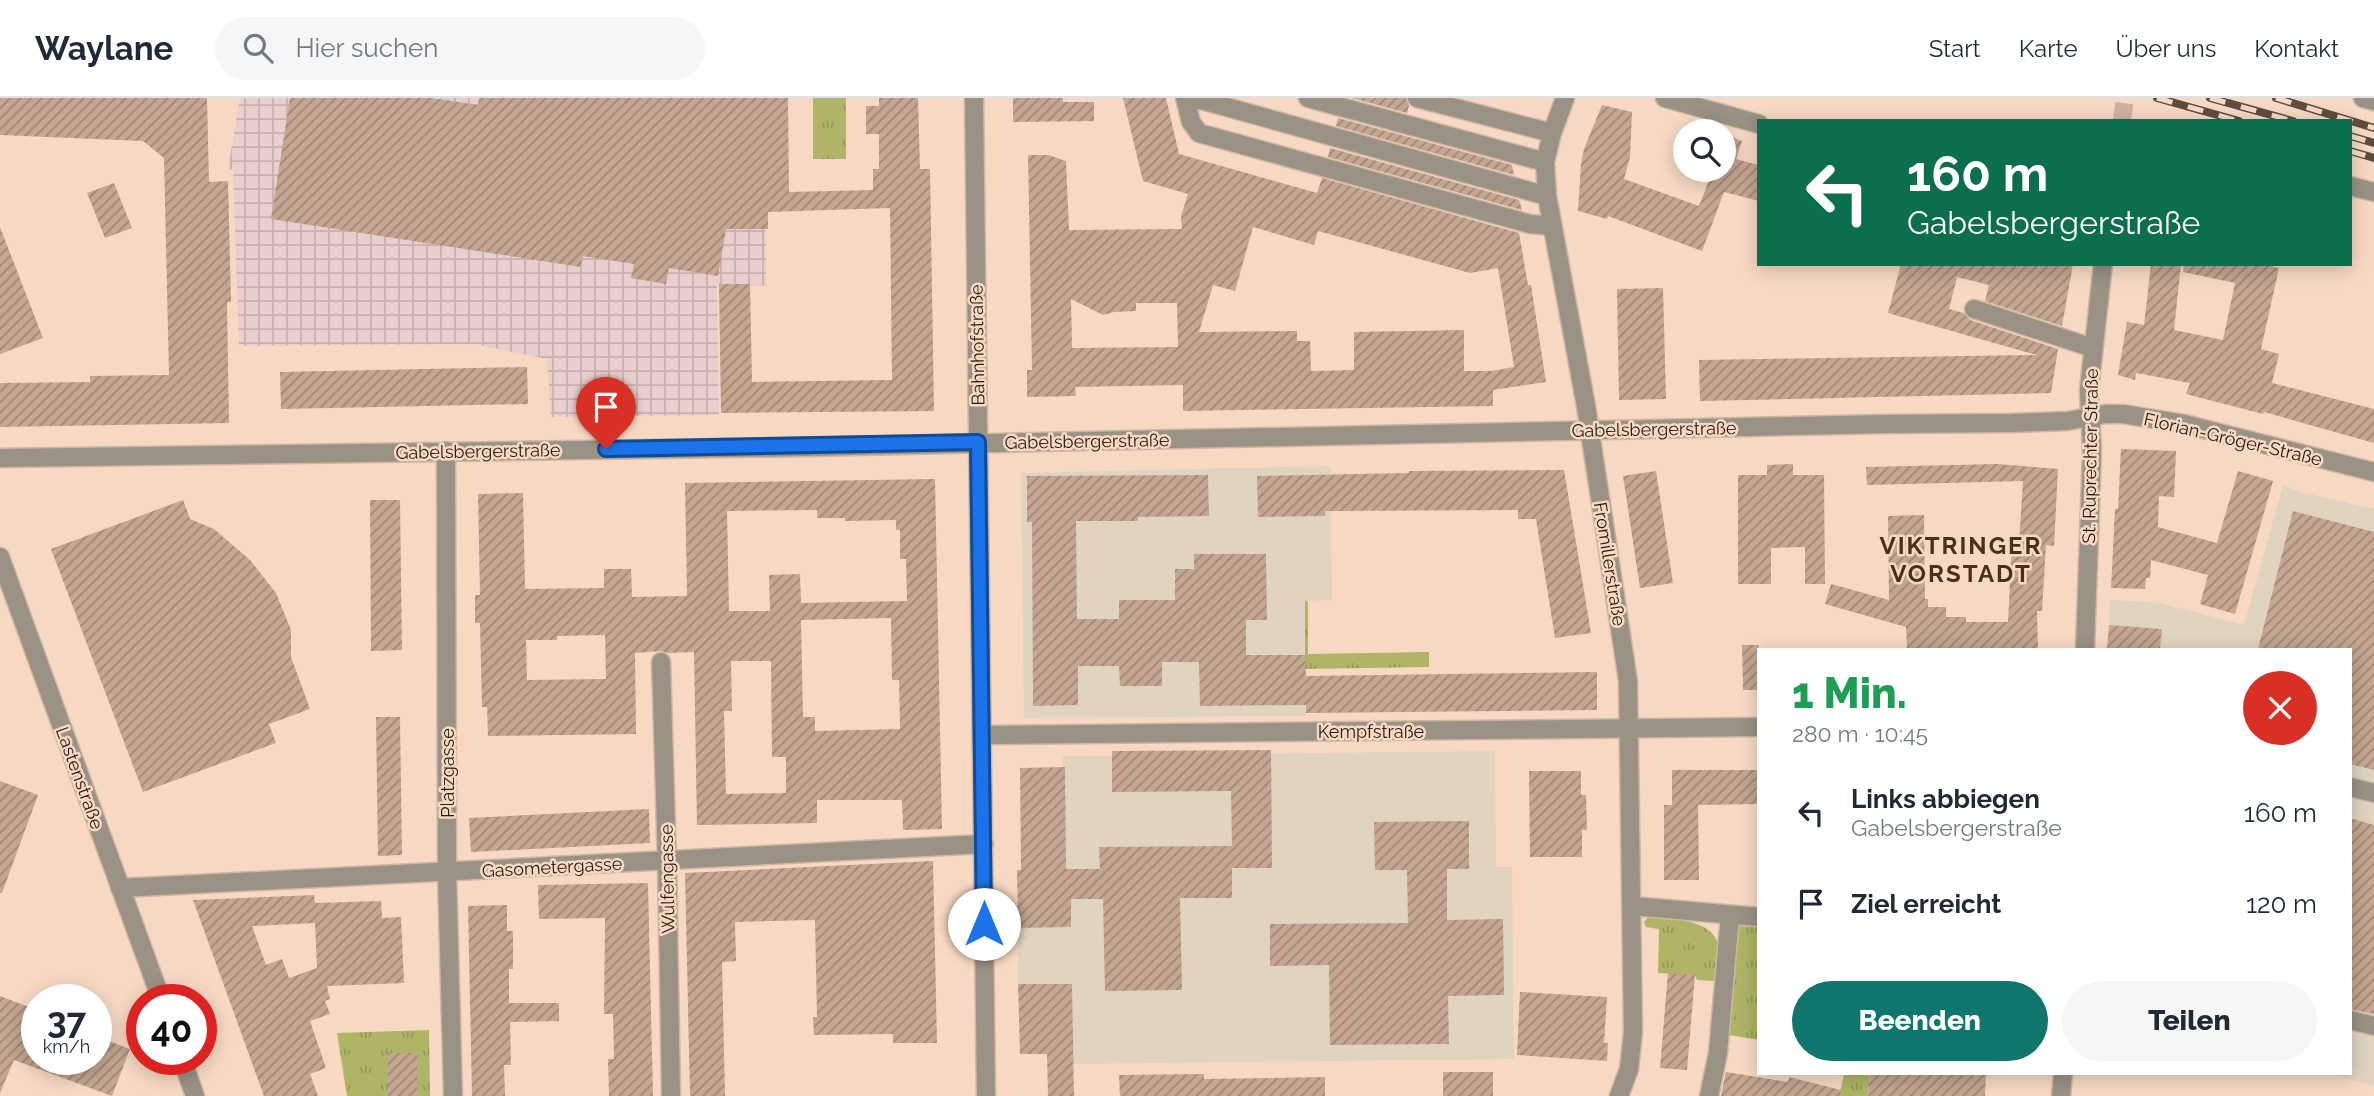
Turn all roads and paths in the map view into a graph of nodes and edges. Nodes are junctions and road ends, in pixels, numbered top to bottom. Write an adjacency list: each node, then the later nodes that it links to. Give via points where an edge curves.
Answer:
1 (974, 98): 22 (street, Bahnhofstraße)
2 (1185, 98): 16 (street, via 1199,134 1530,225)
3 (1194, 98): 15 (street)
4 (1308, 98): 12 (street)
5 (1417, 98): 11 (street)
6 (1665, 98): 10 (street)
7 (2363, 98): 9 (street)
8 (1561, 99): 11 (street, Fromillerstraße)
9 (2374, 101)
10 (1757, 123)
11 (1552, 133): 12 (street, Fromillerstraße)
12 (1545, 162): 15 (street, Fromillerstraße)
13 (2352, 186): 14 (street)
14 (2374, 192)
15 (1547, 196): 16 (street, Fromillerstraße)
16 (1552, 226): 21 (street, Fromillerstraße)
17 (2103, 266): 19 (street, St. Ruprechter Straße)
18 (1974, 309): 19 (street)
19 (2093, 348): 20 (street, St. Ruprechter Straße)
20 (2090, 417): 21 (street, Gabelsbergerstraße, via 1960,425); 25 (street, Florian-Gröger-Straße, via 2123,414 2184,424); 27 (street, St. Ruprechter Straße)
21 (1589, 430): 22 (street, Gabelsbergerstraße); 30 (street, Fromillerstraße, via 1628,681)
22 (978, 442): 23 (street, Gabelsbergerstraße); 31 (street, Bahnhofstraße)
23 (446, 451): 24 (street, Gabelsbergerstraße); 36 (street, Platzgasse)
24 (0, 458)
25 (2374, 472)
26 (0, 557): 37 (street, Lastenstraße)
27 (2085, 648)
28 (661, 662): 35 (street, Wulfengasse)
29 (1757, 727): 30 (street, Kempfstraße)
30 (1629, 729): 31 (street, Kempfstraße); 38 (street, Fromillerstraße)
31 (983, 736): 34 (street, Bahnhofstraße)
32 (2352, 788): 33 (street)
33 (2374, 793)
34 (984, 844): 35 (street, Gasometergasse); 49 (street, Bahnhofstraße)
35 (667, 861): 36 (street, Gasometergasse); 48 (street, Wulfengasse)
36 (447, 873): 37 (street, Gasometergasse); 47 (street, Platzgasse)
37 (120, 887): 41 (street, Lastenstraße)
38 (1632, 906): 39 (street); 50 (street, Fromillerstraße, via 1633,1032 1629,1069)
39 (1730, 915): 40 (street); 51 (street, via 1718,1053)
40 (1757, 917)
41 (156, 984)
42 (2352, 1020): 43 (street)
43 (2374, 1026)
44 (188, 1075): 46 (street)
45 (2063, 1075): 52 (street)
46 (195, 1096)
47 (453, 1096)
48 (671, 1096)
49 (986, 1096)
50 (1619, 1096)
51 (1709, 1096)
52 (2061, 1096)

